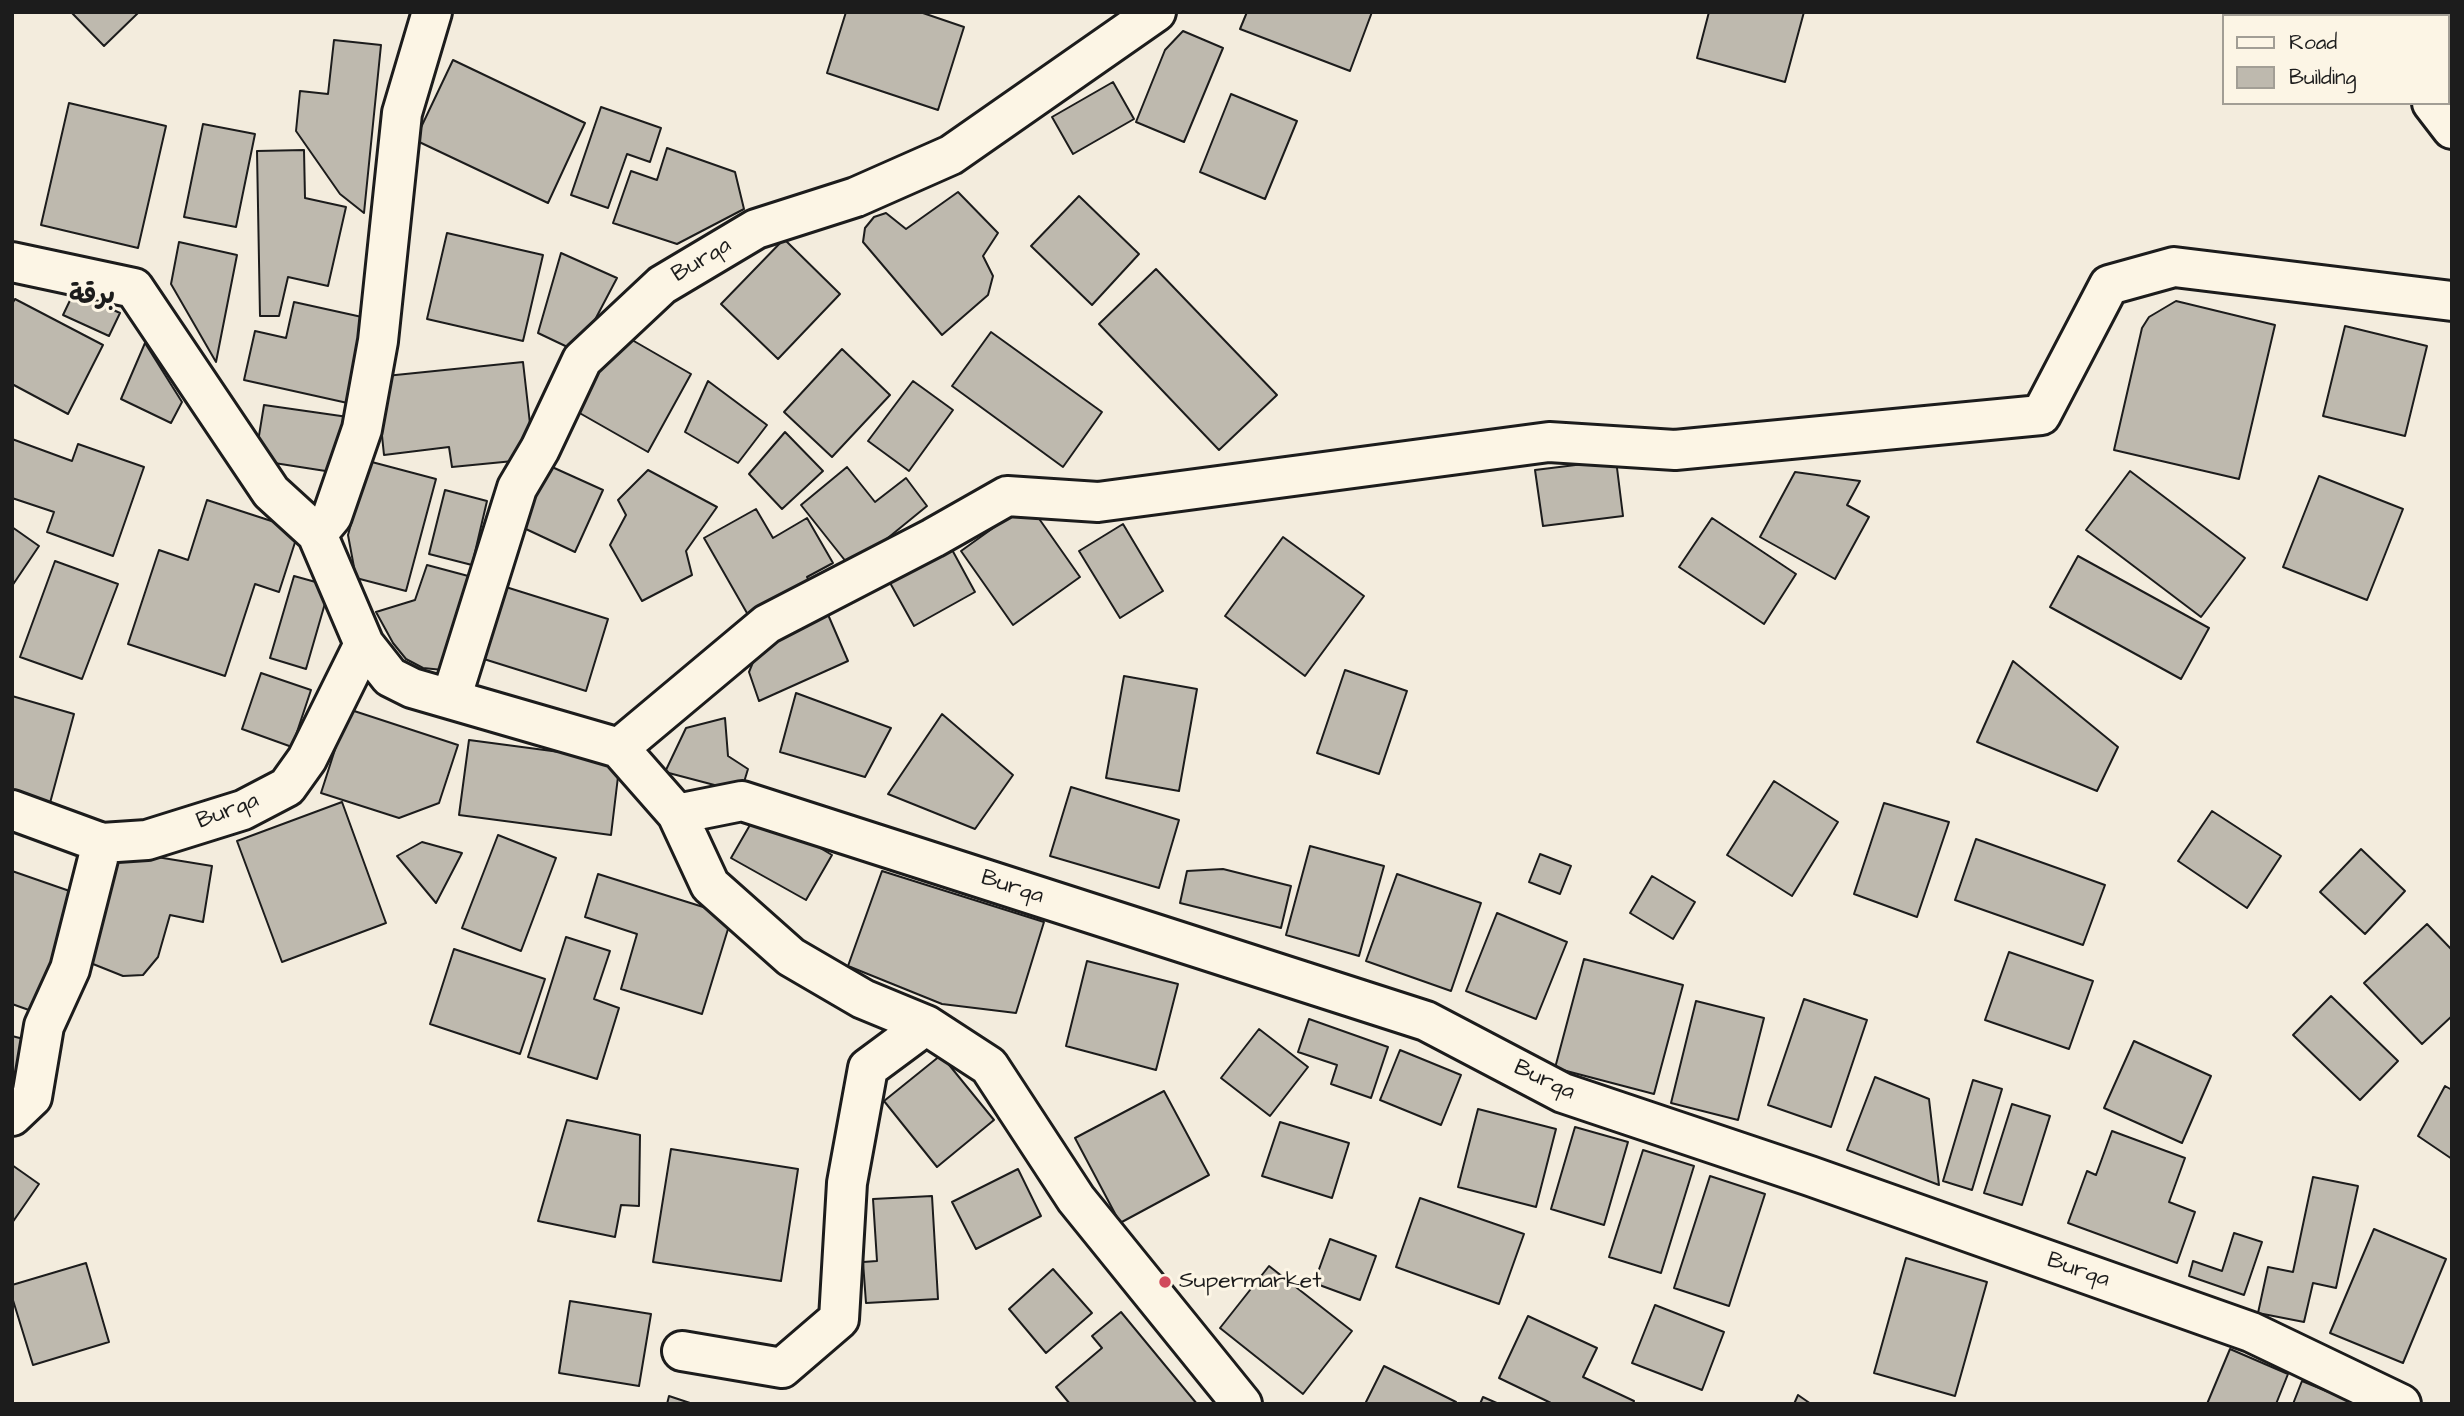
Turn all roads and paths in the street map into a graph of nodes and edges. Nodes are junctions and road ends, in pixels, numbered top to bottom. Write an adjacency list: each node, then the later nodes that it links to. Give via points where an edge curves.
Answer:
1 (432, 12): 7 (street, via 402,113 378,341 362,429 332,516)
2 (1154, 13): 9 (street, Burqa, via 951,155 856,197 755,229 662,285 582,360 517,488)
3 (2434, 105): 4 (street)
4 (2452, 129)
5 (12, 262): 7 (street, via 134,288 271,492)
6 (2452, 300): 10 (street, via 2174,267 2109,285 2041,415 1675,450 1549,442 1098,502 1007,496 767,624)
7 (317, 534): 8 (street)
8 (364, 643): 9 (street, via 390,677); 13 (street, Burqa, via 307,759 287,787 243,810 147,840)
9 (451, 699): 10 (street)
10 (619, 748): 12 (street)
11 (12, 810): 13 (street, Burqa)
12 (677, 814): 14 (street, via 710,884 790,957 863,999); 18 (street, Burqa, via 743,801 1426,1021 1563,1093 2251,1332)
13 (102, 843): 15 (street, via 70,969 44,1026 32,1097)
14 (926, 1025): 16 (street, via 868,1068 847,1183 839,1319 782,1368); 17 (street, via 989,1066 1076,1199)
15 (12, 1116)
16 (682, 1351)
17 (1242, 1404)
18 (2401, 1404)

